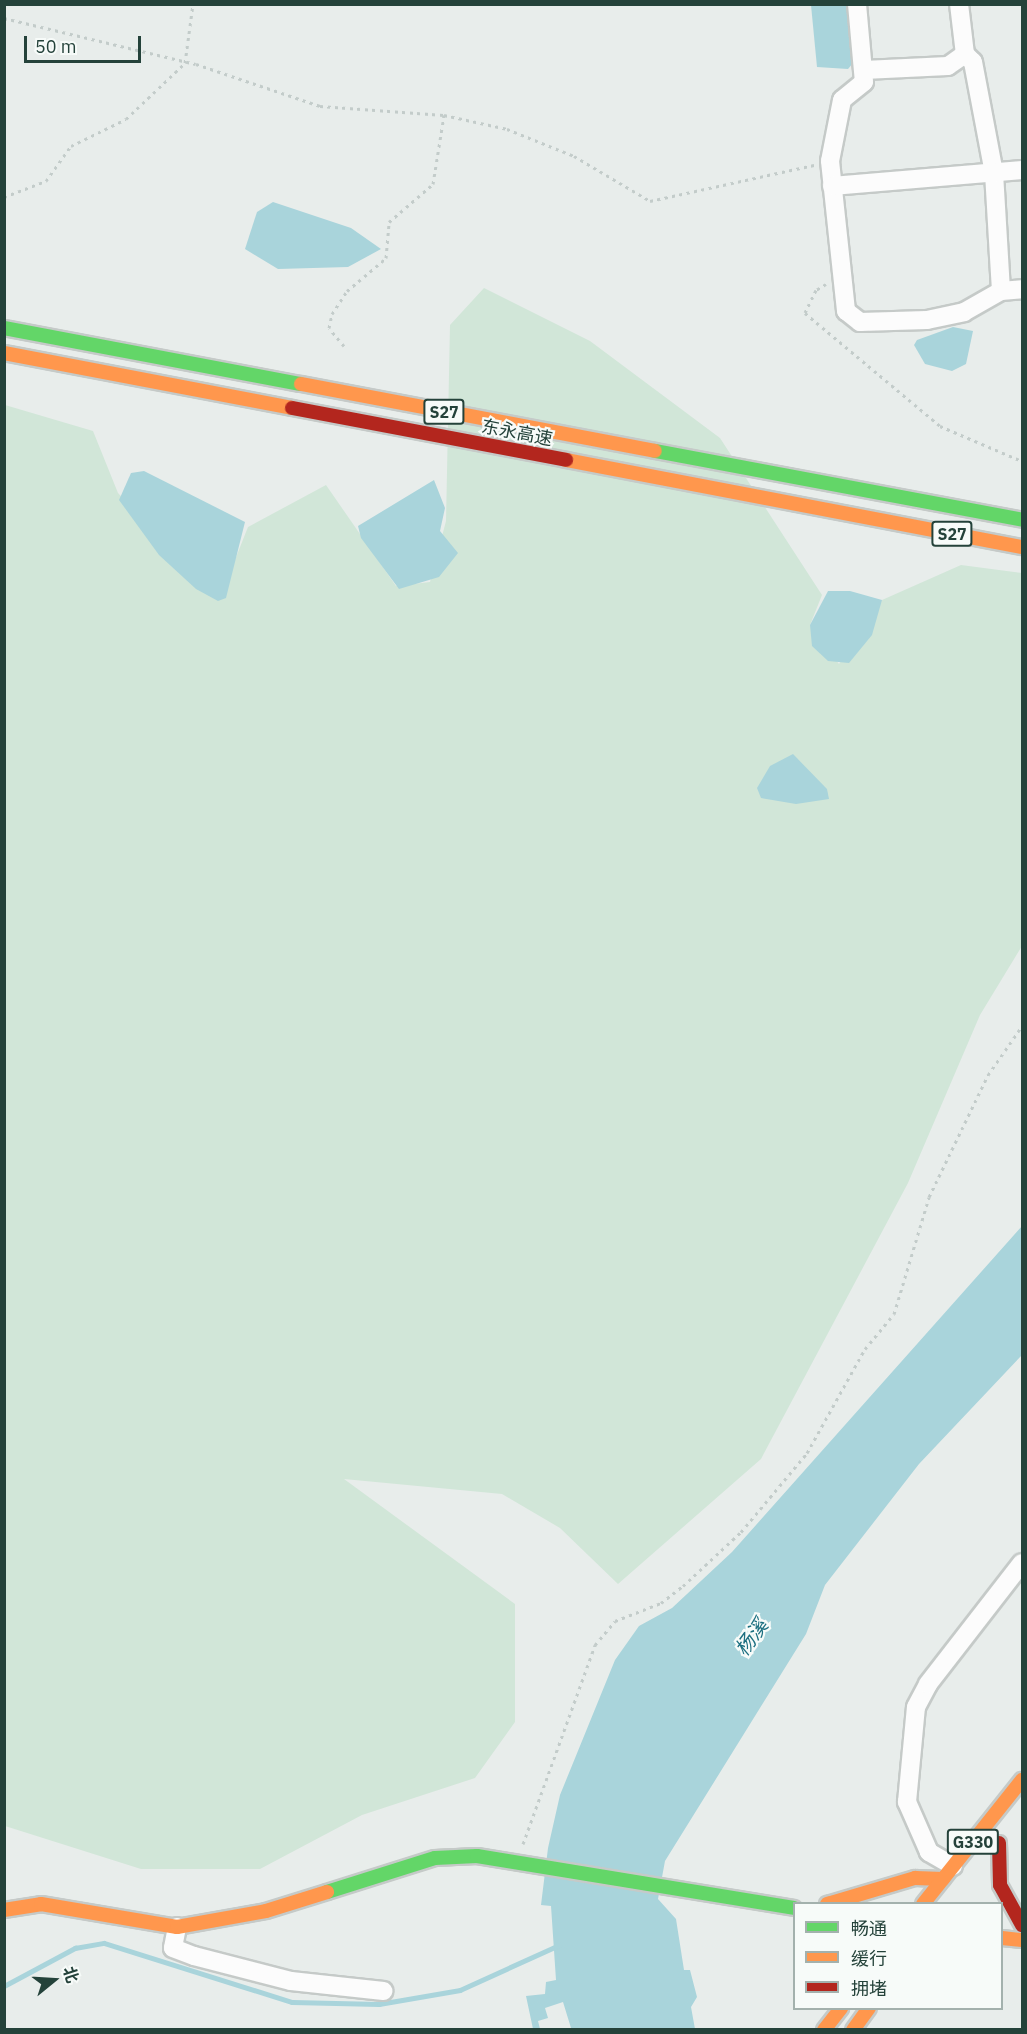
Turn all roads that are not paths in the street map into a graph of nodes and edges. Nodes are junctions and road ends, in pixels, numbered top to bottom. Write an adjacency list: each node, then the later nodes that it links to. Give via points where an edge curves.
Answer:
1 (857, 4): 4 (street)
2 (959, 4): 3 (street)
3 (965, 54): 4 (street, via 948,66); 6 (street, via 973,62)
4 (864, 70): 7 (street, via 864,82 842,100 830,161)
5 (1023, 170): 6 (street)
6 (994, 173): 7 (street); 9 (street)
7 (832, 186): 9 (street, via 846,311 860,322 889,325 964,312)
8 (1023, 289): 9 (street)
9 (1001, 291)
10 (4, 328): 12 (main road, 东永高速 / S27)
11 (4, 353): 13 (main road, 东永高速 / S27)
12 (1023, 520)
13 (1023, 548)
14 (1023, 1563): 19 (street, via 928,1684 916,1707 907,1802 929,1852)
15 (1023, 1780): 19 (main road, G330)
16 (1011, 1829): 17 (main road, G330)
17 (999, 1843): 18 (main road, G330); 24 (main road, via 1000,1885)
18 (985, 1861)
19 (948, 1872): 20 (main road); 21 (main road, G330)
20 (834, 1902)
21 (925, 1902)
22 (793, 1908): 25 (main road, via 514,1859 435,1858 266,1911)
23 (4, 1910): 25 (main road, via 60,1906)
24 (1023, 1925)
25 (177, 1927): 28 (street, via 173,1948 194,1956 291,1981)
26 (1003, 1938): 27 (main road)
27 (1023, 1940)
28 (383, 1991)
29 (839, 2010): 31 (main road)
30 (868, 2010): 32 (main road)
31 (824, 2030)
32 (853, 2030)

